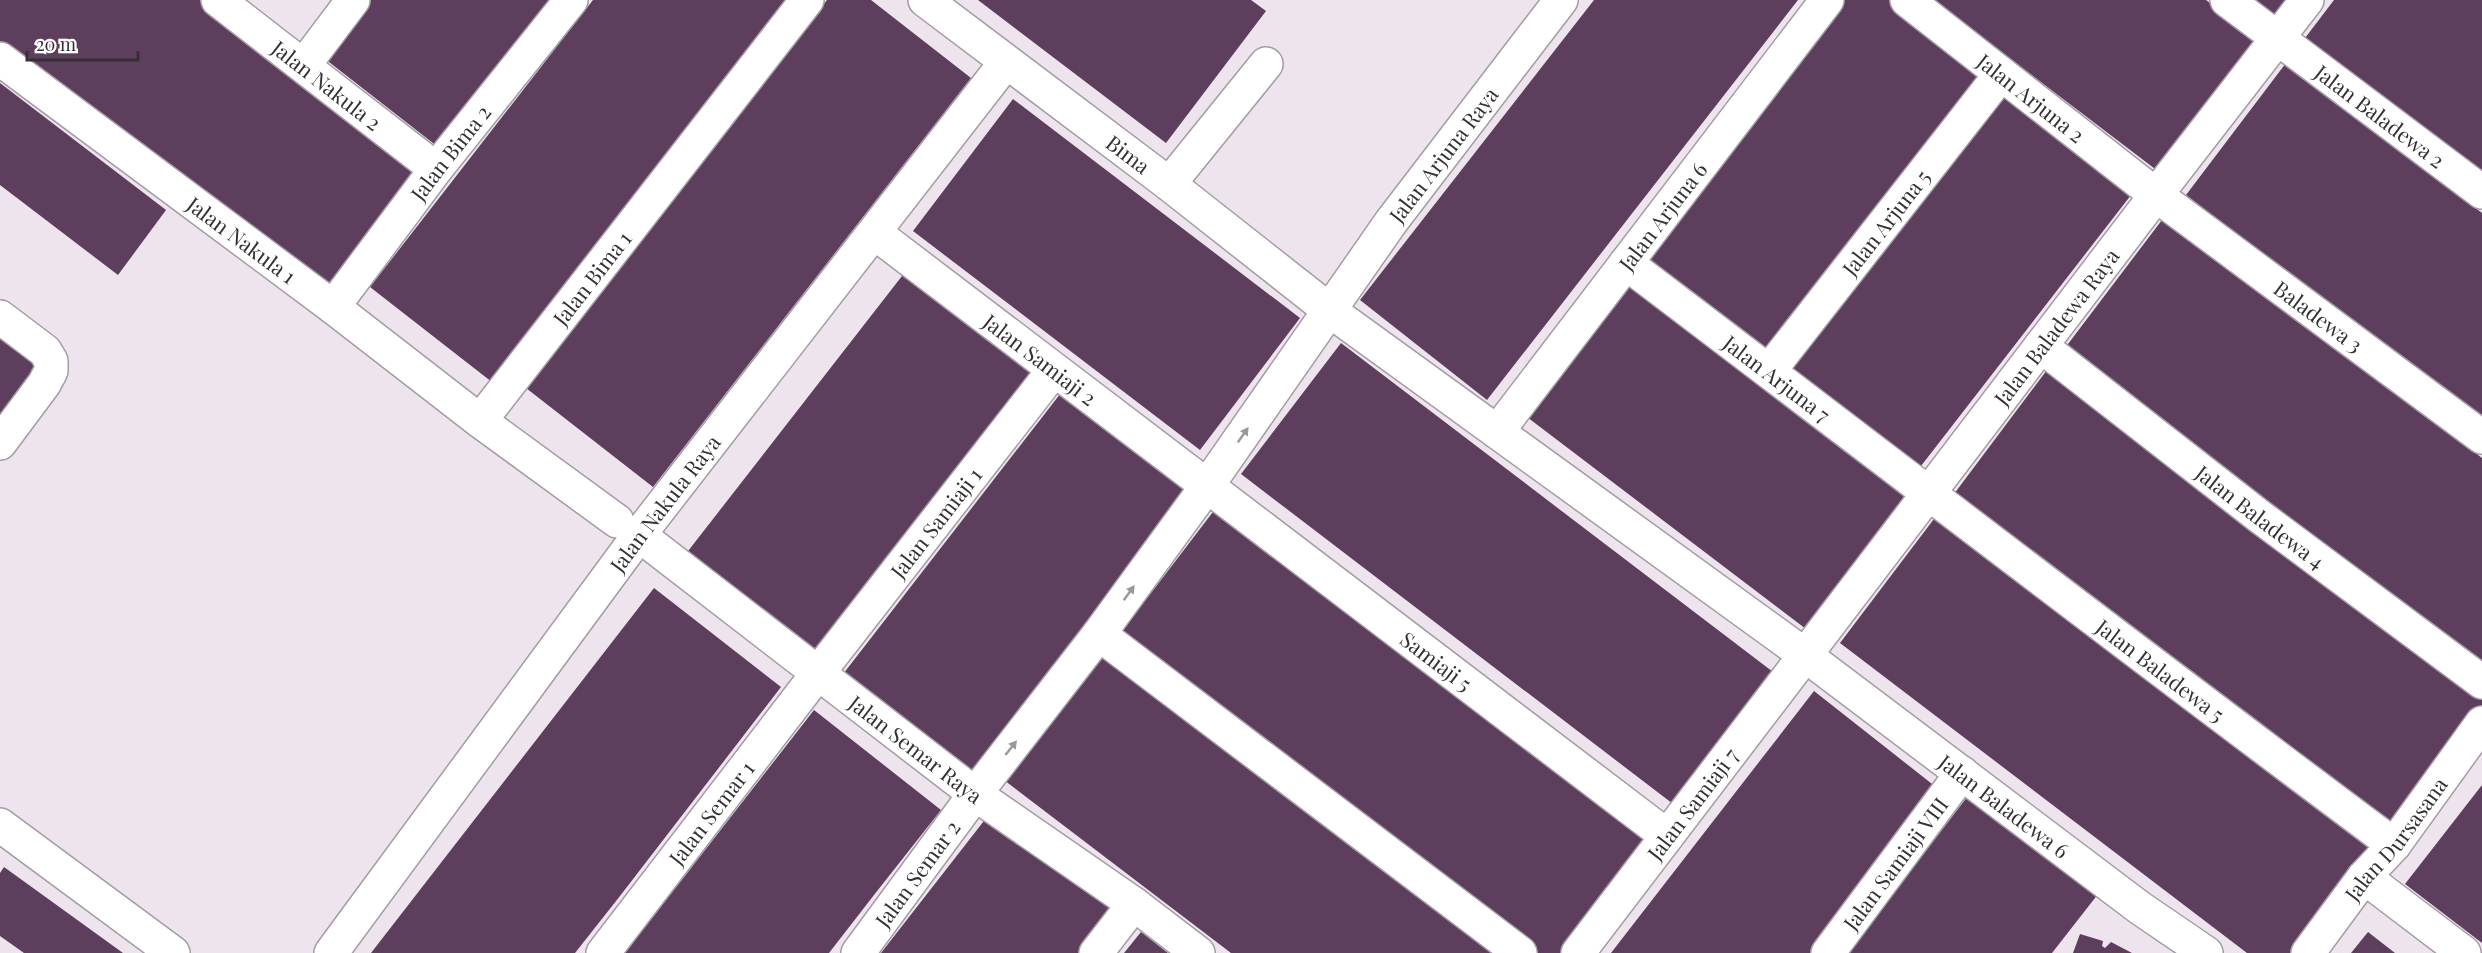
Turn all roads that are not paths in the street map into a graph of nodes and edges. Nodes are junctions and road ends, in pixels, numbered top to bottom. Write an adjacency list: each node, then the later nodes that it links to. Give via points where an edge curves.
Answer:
1 (218, 0): 15 (street, Jalan Nakula 2)
2 (353, 0): 15 (street)
3 (571, 0): 17 (street, Jalan Bima 2)
4 (807, 0): 29 (street, Jalan Bima 1)
5 (925, 0): 13 (street, Bima)
6 (1561, 0): 24 (street, Jalan Arjuna Raya, via 1391,222)
7 (1827, 0): 22 (street, Jalan Arjuna 6)
8 (1907, 0): 16 (street, Jalan Arjuna 2)
9 (2227, 0): 11 (street, Jalan Baladewa 2)
10 (2307, 0): 11 (street, Jalan Baladewa Raya)
11 (2277, 39): 19 (street, Jalan Baladewa 2); 20 (street, Jalan Baladewa Raya)
12 (0, 59): 23 (street, Jalan Nakula 1)
13 (1006, 62): 18 (street, Bima); 21 (street, Jalan Nakula Raya)
14 (1266, 64): 18 (street)
15 (304, 65): 17 (street, Jalan Nakula 2)
16 (2001, 74): 20 (street, Jalan Arjuna 2); 28 (street, Jalan Arjuna 5)
17 (436, 169): 23 (street, Jalan Bima 2)
18 (1169, 184): 24 (street, Bima)
19 (2482, 192)
20 (2156, 195): 26 (street, Jalan Baladewa Raya); 31 (street, Baladewa 3)
21 (875, 233): 27 (street, Jalan Samiaji 2); 35 (street, Jalan Nakula Raya)
22 (1626, 263): 28 (street, Jalan Arjuna 7); 30 (street, Jalan Arjuna 6)
23 (333, 307): 29 (street, Jalan Nakula 1)
24 (1329, 310): 30 (street, Bima); 33 (street, Jalan Arjuna Raya, one-way to 24)
25 (0, 317): 32 (street, via 45,351 51,361 51,371)
26 (2041, 346): 34 (street, Jalan Baladewa Raya); 39 (street, Jalan Baladewa 4, via 2259,516)
27 (1054, 370): 33 (street, Jalan Samiaji 2); 38 (street, Jalan Samiaji 1)
28 (1769, 371): 34 (street, Jalan Arjuna 7)
29 (480, 421): 35 (street)
30 (1497, 432): 37 (street, Jalan Baladewa 6)
31 (2482, 437)
32 (0, 443)
33 (1207, 486): 36 (street, Jalan Semar 2, one-way to 33); 44 (street, Samiaji 5)
34 (1929, 492): 37 (street, Jalan Baladewa Raya); 45 (street, Jalan Baladewa 5, via 2166,676)
35 (628, 528): 38 (street, Jalan Semar Raya); 50 (street, Jalan Nakula Raya)
36 (1099, 634): 42 (street, Jalan Semar 2, one-way to 36); 55 (street)
37 (1805, 655): 41 (street, Jalan Baladewa 6); 44 (street, Jalan Samiaji 7)
38 (818, 673): 42 (street, Jalan Semar Raya); 51 (street, Jalan Semar 1)
39 (2482, 682)
40 (2482, 723): 45 (street, Jalan Dursasana)
41 (1962, 773): 48 (street, Jalan Baladewa 6); 57 (street, Jalan Samiaji VIII)
42 (975, 794): 47 (street, Jalan Semar Raya); 52 (street, Jalan Semar 2)
43 (0, 825): 49 (street)
44 (1667, 836): 56 (street, Jalan Samiaji 7)
45 (2394, 844): 46 (street, Jalan Dursasana)
46 (2364, 877): 58 (street, Jalan Dursasana); 59 (street)
47 (1134, 904): 53 (street); 54 (street, Jalan Semar Raya)
48 (2192, 949)
49 (174, 953)
50 (331, 953)
51 (603, 953)
52 (858, 953)
53 (1096, 953)
54 (1198, 953)
55 (1520, 953)
56 (1578, 953)
57 (1828, 953)
58 (2308, 953)
59 (2464, 953)

